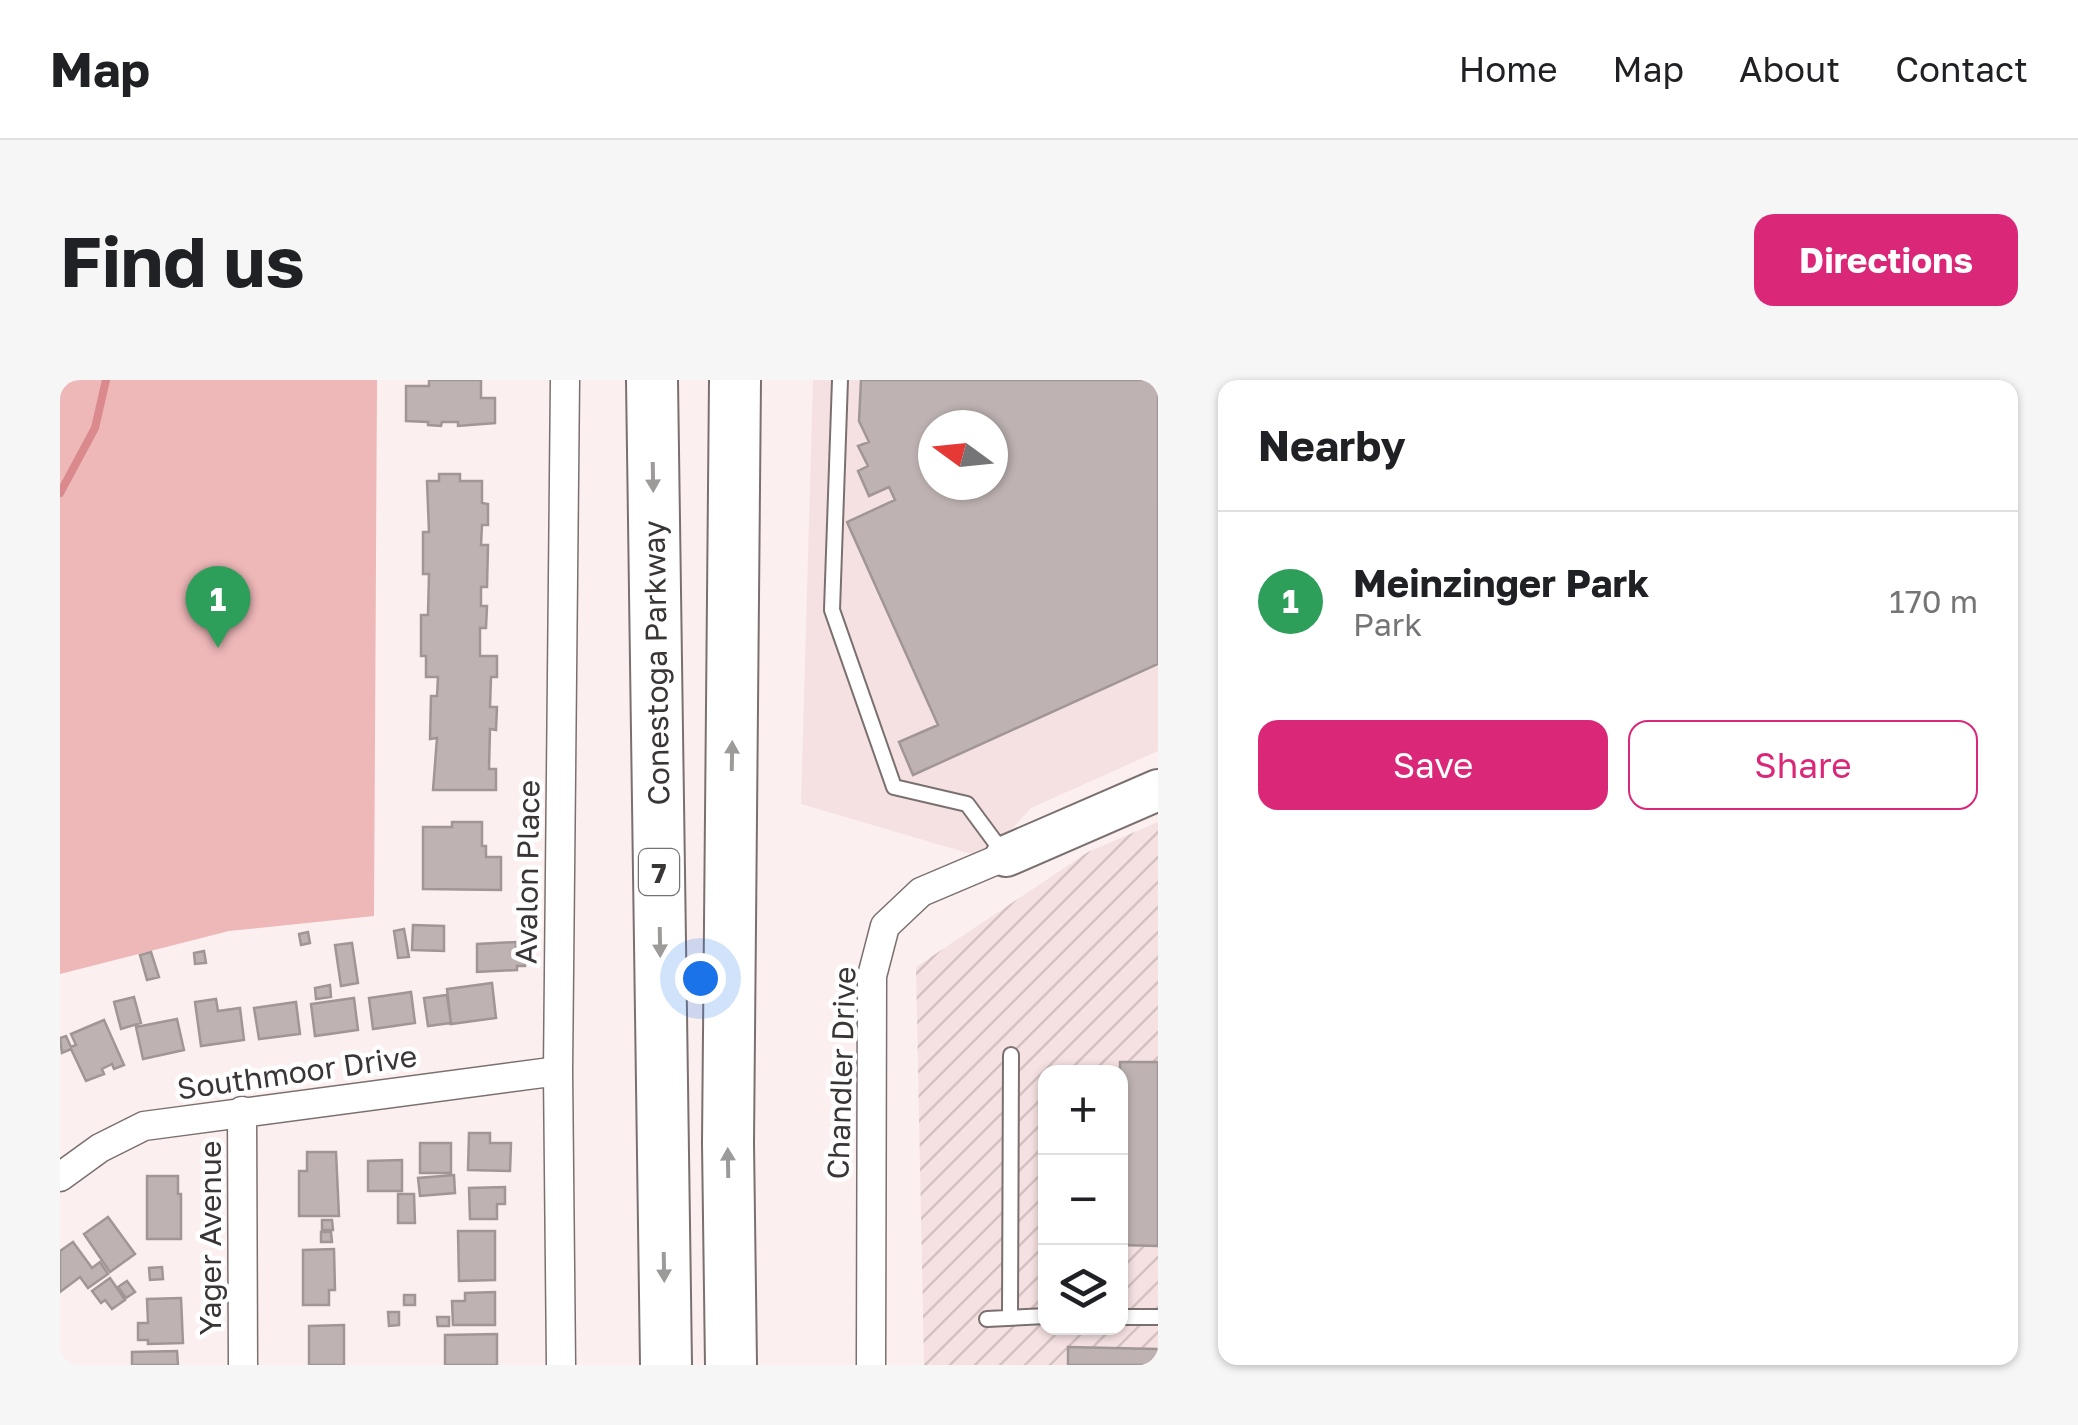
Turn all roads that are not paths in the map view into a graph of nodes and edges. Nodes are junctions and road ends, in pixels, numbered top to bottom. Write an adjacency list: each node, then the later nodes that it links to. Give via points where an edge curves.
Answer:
1 (565, 380): 8 (street, Avalon Place)
2 (652, 380): 18 (highway, Conestoga Parkway / 7, one-way to 18)
3 (736, 380): 19 (highway, one-way to 3)
4 (840, 380): 6 (lane, via 832,610 894,786 967,804)
5 (1158, 790): 6 (street)
6 (1006, 856): 20 (street, Chandler Drive, via 921,892 886,926 881,942 872,976)
7 (1011, 1056): 11 (lane)
8 (558, 1070): 9 (street, Southmoor Drive); 17 (street, Avalon Place)
9 (242, 1110): 10 (street, Southmoor Drive, via 144,1126); 16 (street, Yager Avenue)
10 (60, 1177)
11 (1010, 1316): 12 (lane); 15 (lane)
12 (1038, 1316)
13 (1128, 1317): 14 (lane)
14 (1158, 1318)
15 (987, 1319)
16 (243, 1365)
17 (561, 1365)
18 (666, 1365)
19 (731, 1365)
20 (871, 1365)

